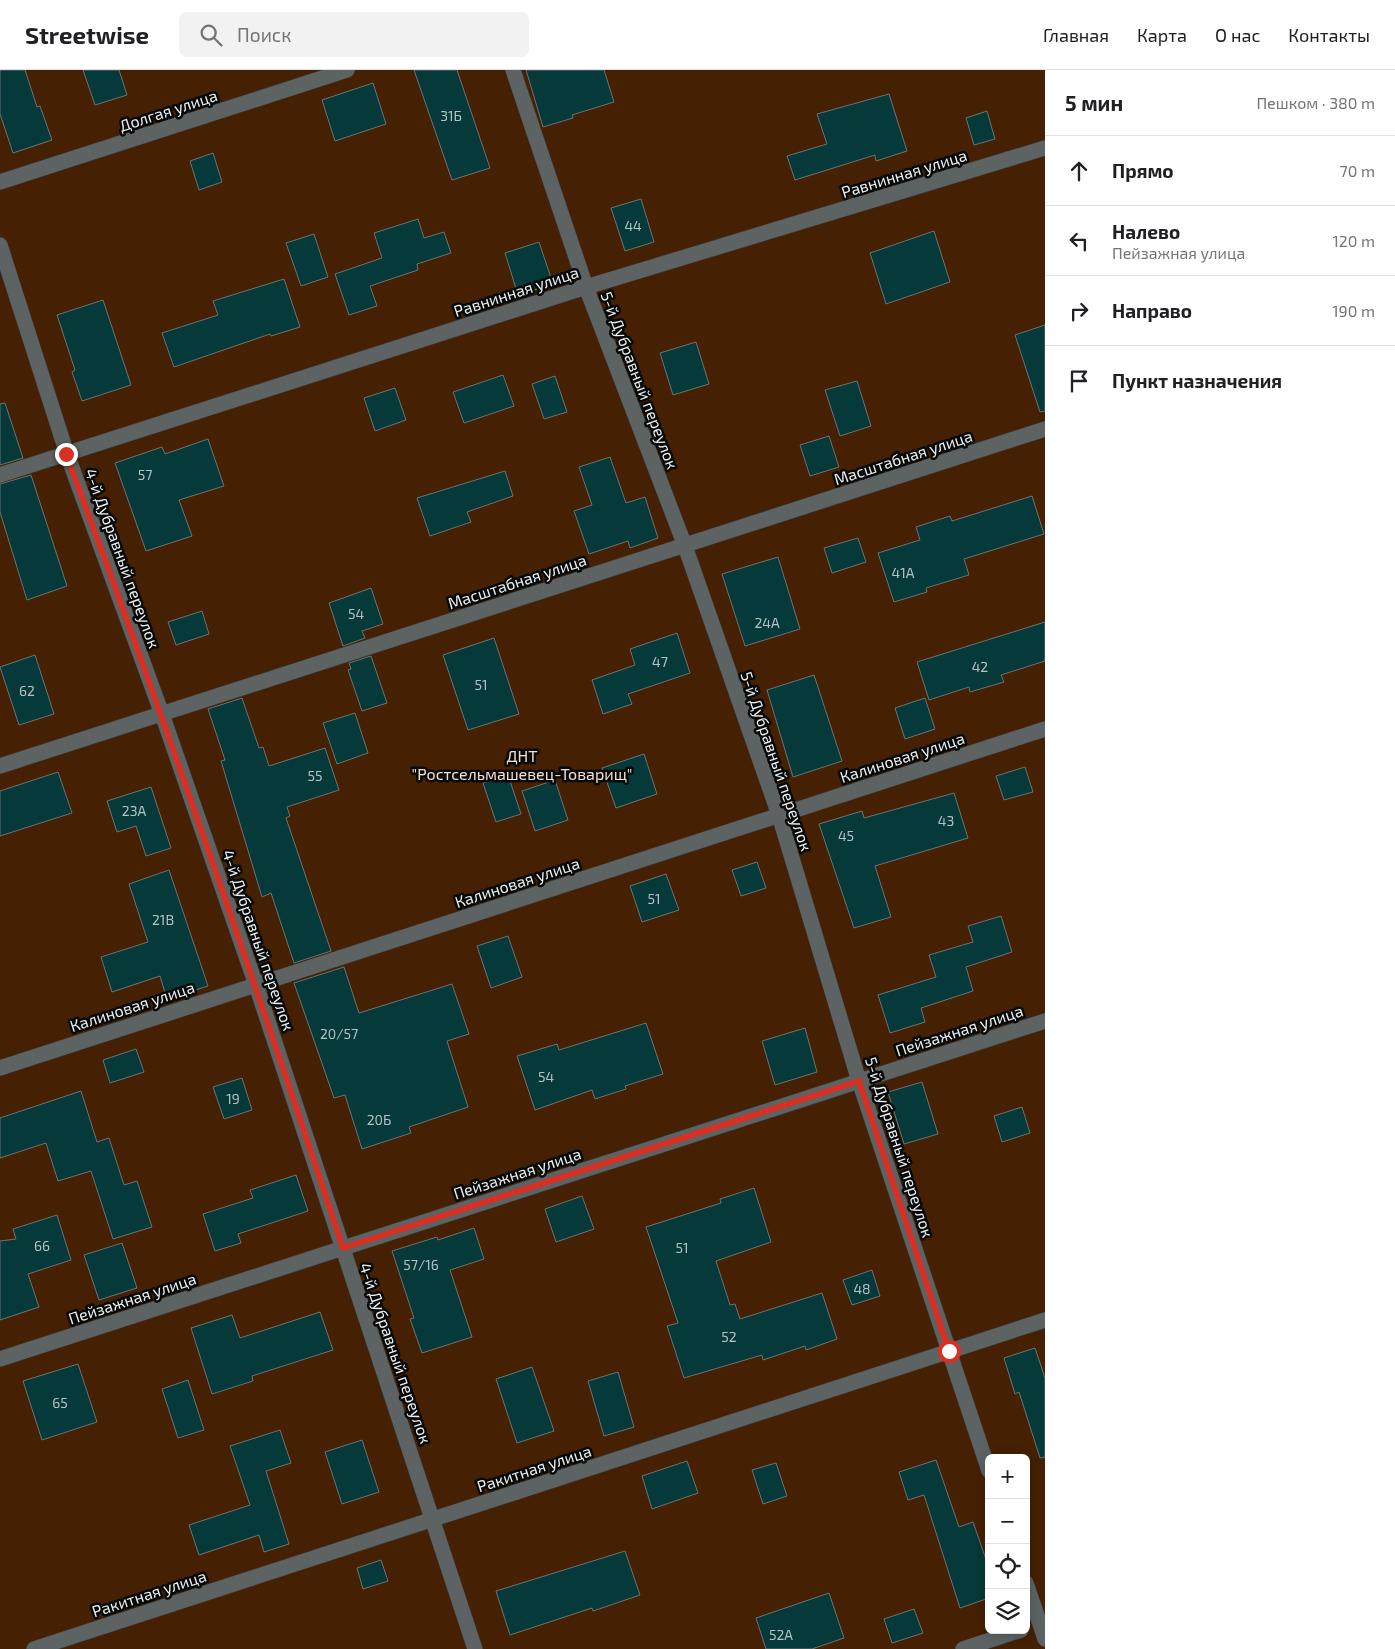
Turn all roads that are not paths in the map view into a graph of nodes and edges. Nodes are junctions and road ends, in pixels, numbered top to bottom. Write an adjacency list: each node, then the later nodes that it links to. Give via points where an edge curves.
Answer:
1 (347, 70): 4 (lane, Долгая улица)
2 (512, 70): 6 (lane, 5-й Дубравный переулок)
3 (1045, 148): 6 (lane, Равнинная улица)
4 (0, 182)
5 (0, 245): 8 (lane, 4-й Дубравный переулок)
6 (586, 287): 8 (lane, Равнинная улица); 10 (lane, 5-й Дубравный переулок)
7 (1045, 429): 10 (lane, Масштабная улица)
8 (66, 454): 9 (lane, Равнинная улица); 11 (lane, 4-й Дубравный переулок)
9 (0, 475)
10 (685, 546): 11 (lane, Масштабная улица); 14 (lane, 5-й Дубравный переулок)
11 (162, 714): 13 (lane, Масштабная улица); 15 (lane, 4-й Дубравный переулок)
12 (1045, 729): 14 (lane, Калиновая улица)
13 (0, 766)
14 (779, 815): 15 (lane, Калиновая улица); 18 (lane, 5-й Дубравный переулок)
15 (256, 984): 17 (lane, Калиновая улица); 19 (lane, 4-й Дубравный переулок)
16 (1045, 1021): 18 (lane, Пейзажная улица)
17 (0, 1068)
18 (859, 1081): 19 (lane, Пейзажная улица); 21 (lane, 5-й Дубравный переулок)
19 (343, 1248): 22 (lane, Пейзажная улица); 24 (lane, 4-й Дубравный переулок)
20 (1045, 1320): 21 (lane, Ракитная улица)
21 (949, 1351): 23 (lane, 5-й Дубравный переулок); 24 (lane, Ракитная улица)
22 (0, 1359)
23 (985, 1459)
24 (434, 1519): 29 (lane, Ракитная улица); 30 (lane, 4-й Дубравный переулок)
25 (1028, 1589): 26 (lane)
26 (1037, 1625): 28 (lane)
27 (1009, 1634): 31 (lane)
28 (1045, 1639)
29 (34, 1649)
30 (475, 1649)
31 (963, 1649)

